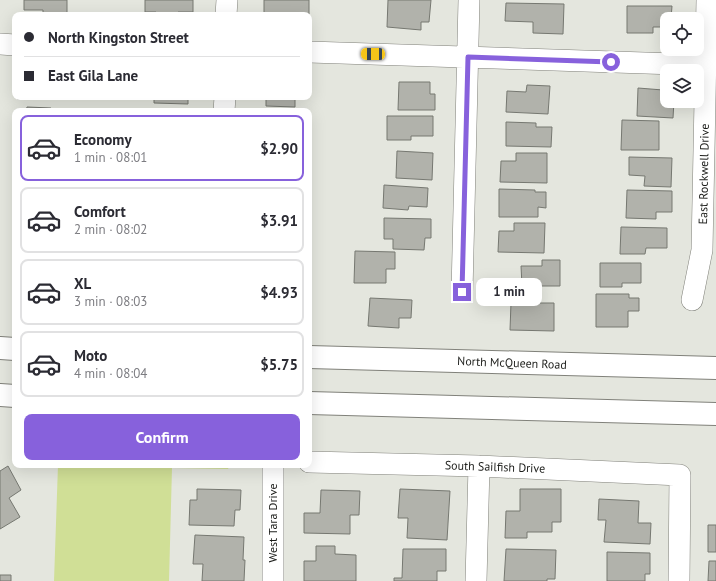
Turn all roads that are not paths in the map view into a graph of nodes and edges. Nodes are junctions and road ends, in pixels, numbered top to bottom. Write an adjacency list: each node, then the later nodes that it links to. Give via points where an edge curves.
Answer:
1 (227, 0): 4 (street)
2 (470, 0): 8 (street)
3 (707, 0): 9 (street, East Rockwell Drive)
4 (226, 12)
5 (0, 44): 6 (street)
6 (12, 45)
7 (312, 52): 8 (street)
8 (468, 57): 9 (street); 10 (street)
9 (706, 65): 11 (street, East Rockwell Drive, via 702,250)
10 (462, 292)
11 (692, 300)
12 (0, 348): 13 (main road)
13 (12, 349)
14 (312, 357): 15 (main road, North McQueen Road)
15 (716, 368)
16 (0, 395): 17 (main road)
17 (12, 396)
18 (312, 403): 19 (main road)
19 (716, 414)
20 (312, 462): 21 (street, South Sailfish Drive)
21 (479, 466): 24 (street); 25 (street, South Sailfish Drive, via 680,475)
22 (273, 468): 23 (street, West Tara Drive)
23 (273, 581)
24 (476, 581)
25 (678, 581)

